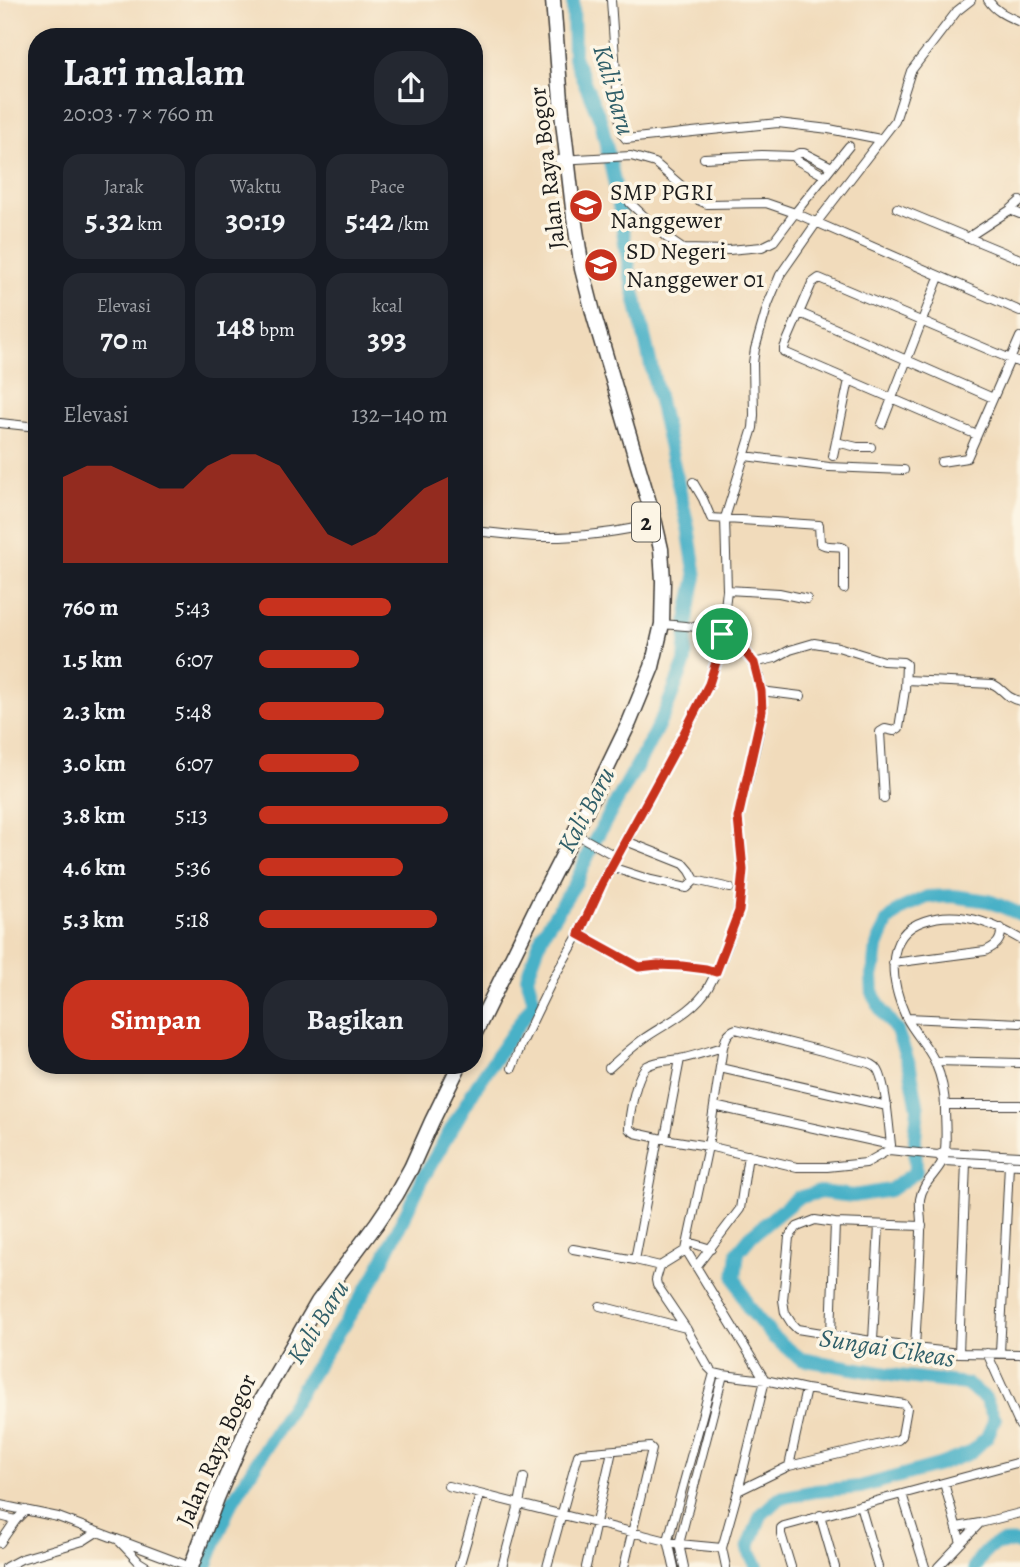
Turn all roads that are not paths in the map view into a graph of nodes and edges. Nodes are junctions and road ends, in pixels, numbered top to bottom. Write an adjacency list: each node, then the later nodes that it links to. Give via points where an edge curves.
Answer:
1 (543, 0): 11 (highway, Jalan Raya Bogor / 2)
2 (553, 0): 11 (highway, Jalan Raya Bogor / 2)
3 (611, 0): 7 (street, via 619,116 626,139 778,122)
4 (971, 0): 7 (street, via 957,11 911,71 895,121)
5 (988, 0): 6 (street, via 993,8)
6 (1020, 22)
7 (880, 139): 20 (street)
8 (849, 146): 12 (street)
9 (794, 156): 10 (street); 12 (street, via 808,154); 13 (street)
10 (704, 158)
11 (569, 160): 18 (street, via 627,155 655,163 707,204 766,203); 46 (highway, Jalan Raya Bogor / 2, via 574,271)
12 (832, 167): 13 (street)
13 (825, 176): 18 (street)
14 (1020, 201): 17 (street)
15 (630, 203): 18 (street, via 683,249 762,247 774,241)
16 (897, 208): 21 (street)
17 (1010, 210): 19 (street); 21 (street)
18 (795, 213): 20 (street)
19 (1020, 214)
20 (817, 222): 23 (street); 40 (street, via 780,275 768,304 755,349 753,428)
21 (967, 238): 22 (street)
22 (1020, 259)
23 (939, 277): 24 (street); 26 (street)
24 (1020, 311)
25 (800, 313): 26 (street, via 818,278); 29 (street); 31 (street, via 784,352)
26 (922, 322): 28 (street); 29 (street)
27 (1020, 337): 28 (street)
28 (1011, 359): 30 (street); 33 (street)
29 (907, 360): 32 (street); 33 (street)
30 (1020, 363)
31 (849, 380): 32 (street); 38 (street)
32 (891, 397): 35 (street); 37 (street)
33 (993, 398): 37 (street)
34 (0, 423): 36 (street)
35 (882, 424)
36 (28, 426)
37 (977, 435): 42 (street, via 967,458)
38 (836, 442): 39 (street); 41 (street)
39 (871, 447)
40 (745, 456): 43 (street, via 839,468); 45 (street)
41 (833, 456)
42 (941, 462)
43 (904, 470)
44 (693, 482): 45 (street, via 710,517)
45 (724, 518): 48 (street, via 819,525 820,543 844,548); 49 (street)
46 (651, 524): 47 (street, via 560,537); 51 (highway, Jalan Raya Bogor / 2, via 661,549); 70 (highway, Jalan Raya Bogor / 2, via 653,618 643,666 615,733)
47 (483, 532)
48 (844, 589)
49 (727, 590): 50 (street); 52 (street)
50 (807, 599)
51 (662, 624): 52 (street); 59 (highway, Jalan Raya Bogor / 2, via 652,667)
52 (722, 634): 53 (street); 60 (street, via 709,684)
53 (754, 663): 54 (street, via 814,643 903,662); 55 (street)
54 (905, 680): 57 (street, via 993,684); 58 (street, via 899,728 880,732)
55 (761, 691): 56 (street); 69 (street, via 762,711 738,818 743,870 739,911)
56 (801, 696)
57 (1017, 700)
58 (884, 799)
59 (580, 837): 61 (street); 71 (highway, Jalan Raya Bogor / 2)
60 (626, 841): 61 (street); 63 (street, via 684,864)
61 (617, 857): 62 (street)
62 (611, 867): 63 (street, via 672,886 687,888); 66 (street)
63 (695, 880): 64 (street)
64 (730, 888)
65 (1000, 928): 67 (street); 68 (street, via 1000,940 985,951); 68 (street, via 973,918 940,917 917,923 899,940)
66 (579, 934): 69 (street, via 639,967 682,966); 78 (street)
67 (1020, 939)
68 (893, 963): 72 (street)
69 (716, 972): 79 (street, via 695,1004)
70 (483, 996)
71 (483, 1018)
72 (906, 1018): 73 (street); 76 (street)
73 (1020, 1023)
74 (723, 1047): 75 (street); 80 (street); 86 (street, via 727,1035 737,1029 869,1063 880,1075)
75 (680, 1059): 87 (street); 87 (street, via 649,1065 635,1092 629,1129)
76 (935, 1061): 77 (street); 83 (street)
77 (1020, 1063)
78 (512, 1068)
79 (609, 1068)
80 (720, 1068): 85 (street); 86 (street)
81 (445, 1074): 139 (highway, Jalan Raya Bogor, via 392,1184 310,1297 247,1406)
82 (455, 1074): 139 (highway, Jalan Raya Bogor, via 396,1195 318,1302 275,1373)
83 (945, 1105): 84 (street); 91 (street)
84 (1020, 1105)
85 (714, 1106): 88 (street); 89 (street)
86 (887, 1106): 89 (street)
87 (661, 1138): 88 (street); 102 (street)
88 (708, 1146): 90 (street); 99 (street)
89 (892, 1149): 90 (street, via 866,1163 827,1167 797,1167); 91 (street)
90 (748, 1155): 101 (street, via 740,1209)
91 (942, 1156): 92 (street); 93 (street); 98 (street, via 920,1199)
92 (1020, 1156)
93 (966, 1162): 94 (street); 110 (street)
94 (1009, 1164): 95 (street); 112 (street)
95 (1020, 1165)
96 (835, 1223): 97 (street); 107 (street); 107 (street, via 806,1223 789,1237 783,1300 785,1313 797,1329)
97 (879, 1225): 98 (street); 108 (street)
98 (922, 1226): 109 (street)
99 (687, 1246): 101 (street); 103 (street); 104 (street)
100 (573, 1249): 102 (street)
101 (711, 1249): 104 (street)
102 (635, 1260): 103 (street)
103 (660, 1266): 106 (street, via 657,1285)
104 (696, 1266): 115 (street)
105 (600, 1306): 106 (street)
106 (686, 1328): 114 (street, via 710,1370)
107 (831, 1335): 108 (street)
108 (873, 1341): 109 (street)
109 (915, 1348): 110 (street)
110 (959, 1353): 111 (street)
111 (987, 1353): 112 (street); 117 (street)
112 (1000, 1353): 113 (street)
113 (1020, 1354)
114 (719, 1374): 115 (street); 143 (street); 146 (street)
115 (765, 1380): 116 (street); 124 (street)
116 (806, 1389): 120 (street); 120 (street, via 904,1404 902,1436)
117 (1020, 1426)
118 (612, 1451): 132 (street, via 578,1455); 136 (street); 141 (street, via 652,1449)
119 (1020, 1462): 122 (street)
120 (789, 1466): 124 (street)
121 (524, 1478): 127 (street)
122 (944, 1483): 125 (street); 138 (street)
123 (448, 1486): 126 (street)
124 (738, 1490): 147 (street)
125 (902, 1494): 129 (street); 164 (street)
126 (480, 1495): 127 (street); 152 (street)
127 (519, 1504): 132 (street); 153 (street)
128 (0, 1505): 130 (street)
129 (860, 1505): 134 (street); 163 (street)
130 (26, 1510): 135 (street); 140 (street)
131 (1020, 1513): 137 (street)
132 (562, 1515): 136 (street); 154 (street)
133 (0, 1516): 135 (street)
134 (820, 1516): 161 (street, via 780,1528); 162 (street)
135 (16, 1520): 144 (street)
136 (596, 1523): 141 (street); 155 (street)
137 (980, 1523): 138 (street); 145 (street)
138 (957, 1527): 145 (street)
139 (200, 1531): 149 (highway, Jalan Raya Bogor)
140 (97, 1532): 142 (street); 150 (street)
141 (632, 1533): 143 (street); 156 (street)
142 (118, 1539): 149 (street); 151 (street)
143 (668, 1540): 146 (street); 148 (street)
144 (0, 1543)
145 (961, 1543): 165 (street)
146 (679, 1544): 147 (street); 159 (street)
147 (722, 1548): 160 (street)
148 (671, 1551): 157 (street); 158 (street)
149 (185, 1566)
150 (6, 1567)
151 (147, 1567)
152 (459, 1567)
153 (502, 1567)
154 (547, 1567)
155 (586, 1567)
156 (624, 1567)
157 (665, 1567)
158 (674, 1567)
159 (684, 1567)
160 (726, 1567)
161 (791, 1567)
162 (835, 1567)
163 (878, 1567)
164 (925, 1567)
165 (938, 1567)

